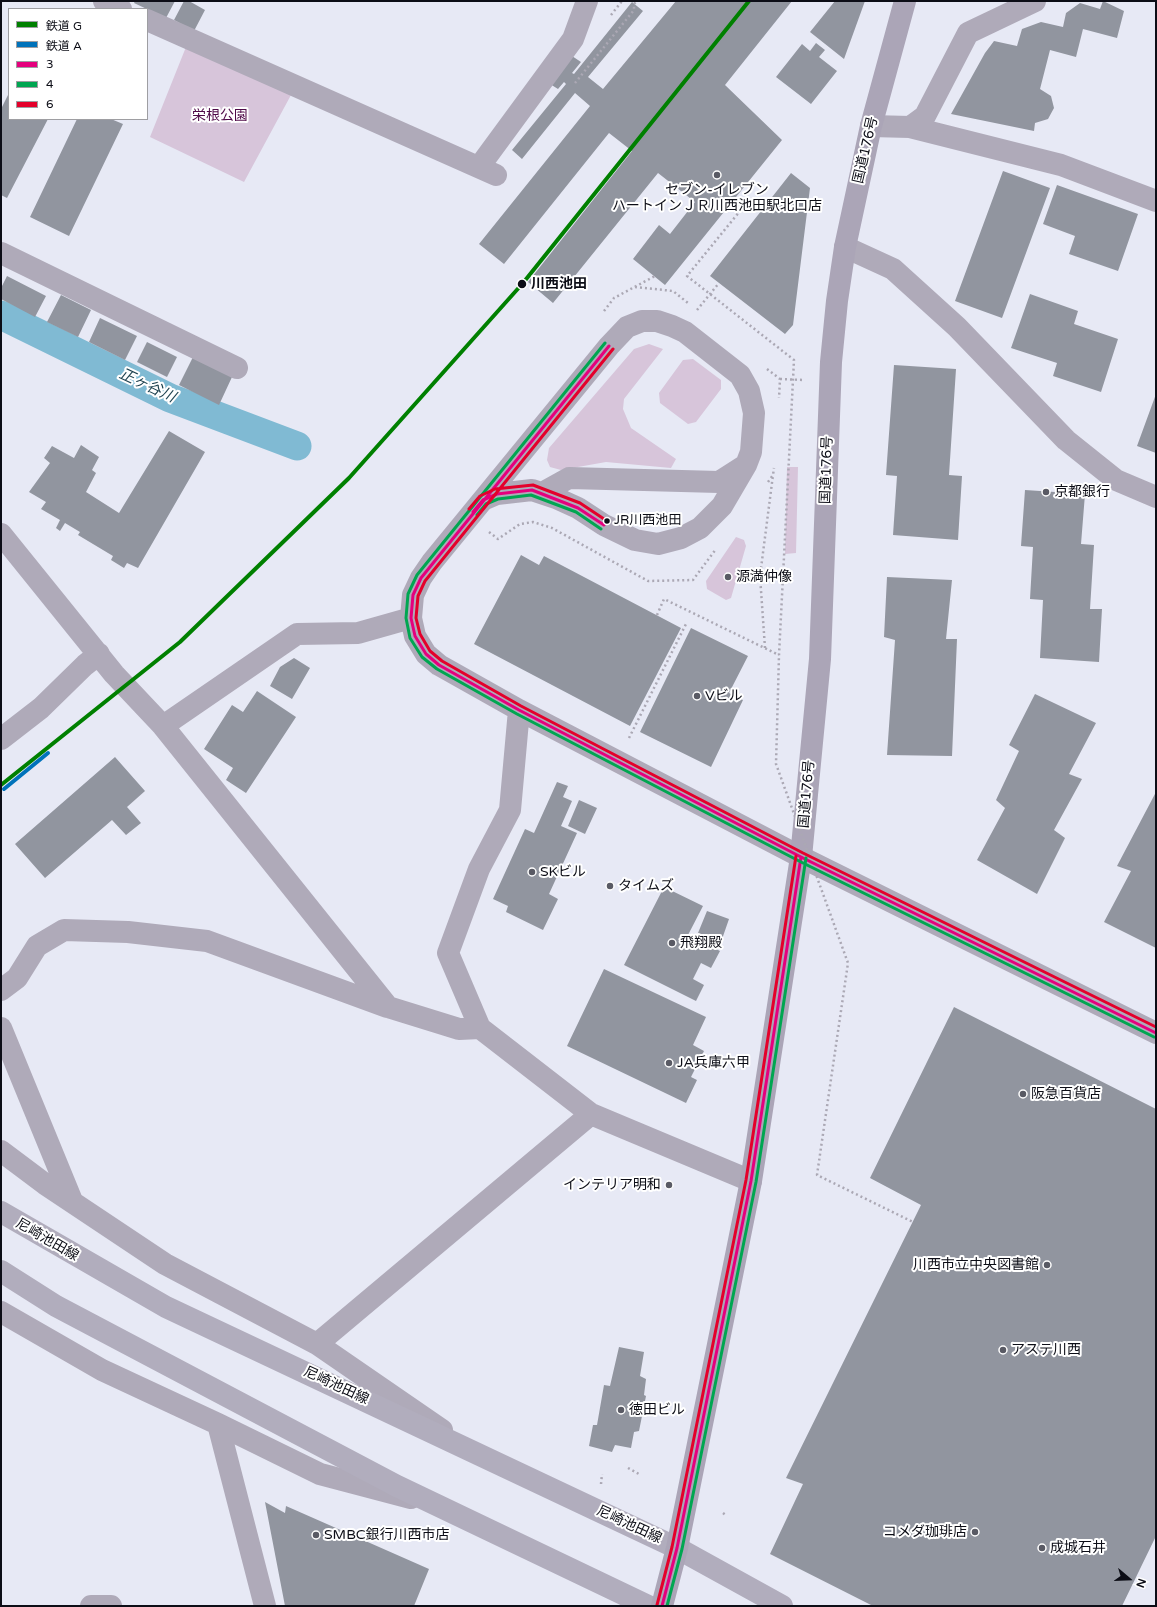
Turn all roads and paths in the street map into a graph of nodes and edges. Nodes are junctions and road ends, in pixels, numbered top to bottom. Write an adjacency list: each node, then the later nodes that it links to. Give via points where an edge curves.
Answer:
1 (104, 1): 6 (street)
2 (587, 1): 7 (street, via 573,39 487,171)
3 (637, 1): 8 (path, via 634,10)
4 (905, 1): 9 (highway, 国道176号)
5 (1035, 1): 10 (street, via 968,33 925,116)
6 (119, 8)
7 (148, 20)
8 (577, 80)
9 (871, 126): 10 (street); 13 (highway, 国道176号)
10 (910, 127): 11 (street, via 1061,165)
11 (1156, 201)
12 (731, 204): 29 (path, bridge, via 740,211 687,276 794,360)
13 (846, 247): 21 (street, via 893,269 957,327 1066,440 1116,480); 34 (highway, 国道176号, via 837,301 832,362 820,659)
14 (1, 253): 17 (street)
15 (719, 283): 16 (path)
16 (696, 311)
17 (236, 368)
18 (746, 465): 20 (street, via 719,482 569,478); 20 (street, via 722,506 700,528 681,538 658,544 635,540 604,525 578,508); 22 (street, via 751,452 754,413 749,390 740,374 685,332 657,321 642,321 627,327 609,346)
19 (773, 475): 27 (path, via 760,576)
20 (542, 494): 22 (street, via 532,490 512,491)
21 (1156, 497)
22 (483, 500): 25 (street, via 421,578 413,595)
23 (1, 534): 28 (street)
24 (657, 615): 27 (path, via 664,599)
25 (411, 618): 30 (street, via 415,636 426,654 439,665); 31 (street, via 358,633 297,634)
26 (687, 622): 33 (path)
27 (766, 648): 29 (path)
28 (99, 654): 31 (street); 32 (street, via 41,708)
29 (779, 655): 45 (path, bridge, via 776,764 848,963 817,1175)
30 (519, 710): 34 (street); 38 (street, via 510,810 479,869 448,953)
31 (163, 726): 36 (street)
32 (1, 739)
33 (629, 739)
34 (801, 857): 39 (street); 42 (highway, 国道176号)
35 (1, 990): 36 (street, via 17,978 37,946 64,930 128,932 207,941)
36 (388, 1007): 38 (street, via 460,1029)
37 (1, 1028): 43 (street)
38 (480, 1028): 40 (street)
39 (1156, 1033)
40 (591, 1114): 42 (street); 48 (street)
41 (1, 1151): 43 (street)
42 (751, 1181): 58 (highway, 国道176号)
43 (72, 1201): 48 (street, via 165,1264)
44 (1, 1212): 50 (main road, 尼崎池田線, via 166,1307)
45 (913, 1222)
46 (1, 1271): 55 (main road, via 56,1306)
47 (1, 1312): 49 (street, via 102,1370)
48 (317, 1344): 50 (street)
49 (218, 1424): 55 (street, via 320,1474); 61 (street)
50 (468, 1448): 58 (main road, 尼崎池田線)
51 (628, 1468): 53 (path)
52 (602, 1474): 54 (path)
53 (639, 1474)
54 (601, 1485)
55 (434, 1504): 62 (main road)
56 (723, 1513): 57 (path)
57 (728, 1516)
58 (677, 1548): 63 (highway, 国道176号); 64 (main road, 尼崎池田線)
59 (91, 1606): 60 (street)
60 (111, 1606)
61 (265, 1606)
62 (648, 1606)
63 (662, 1606)
64 (782, 1606)

